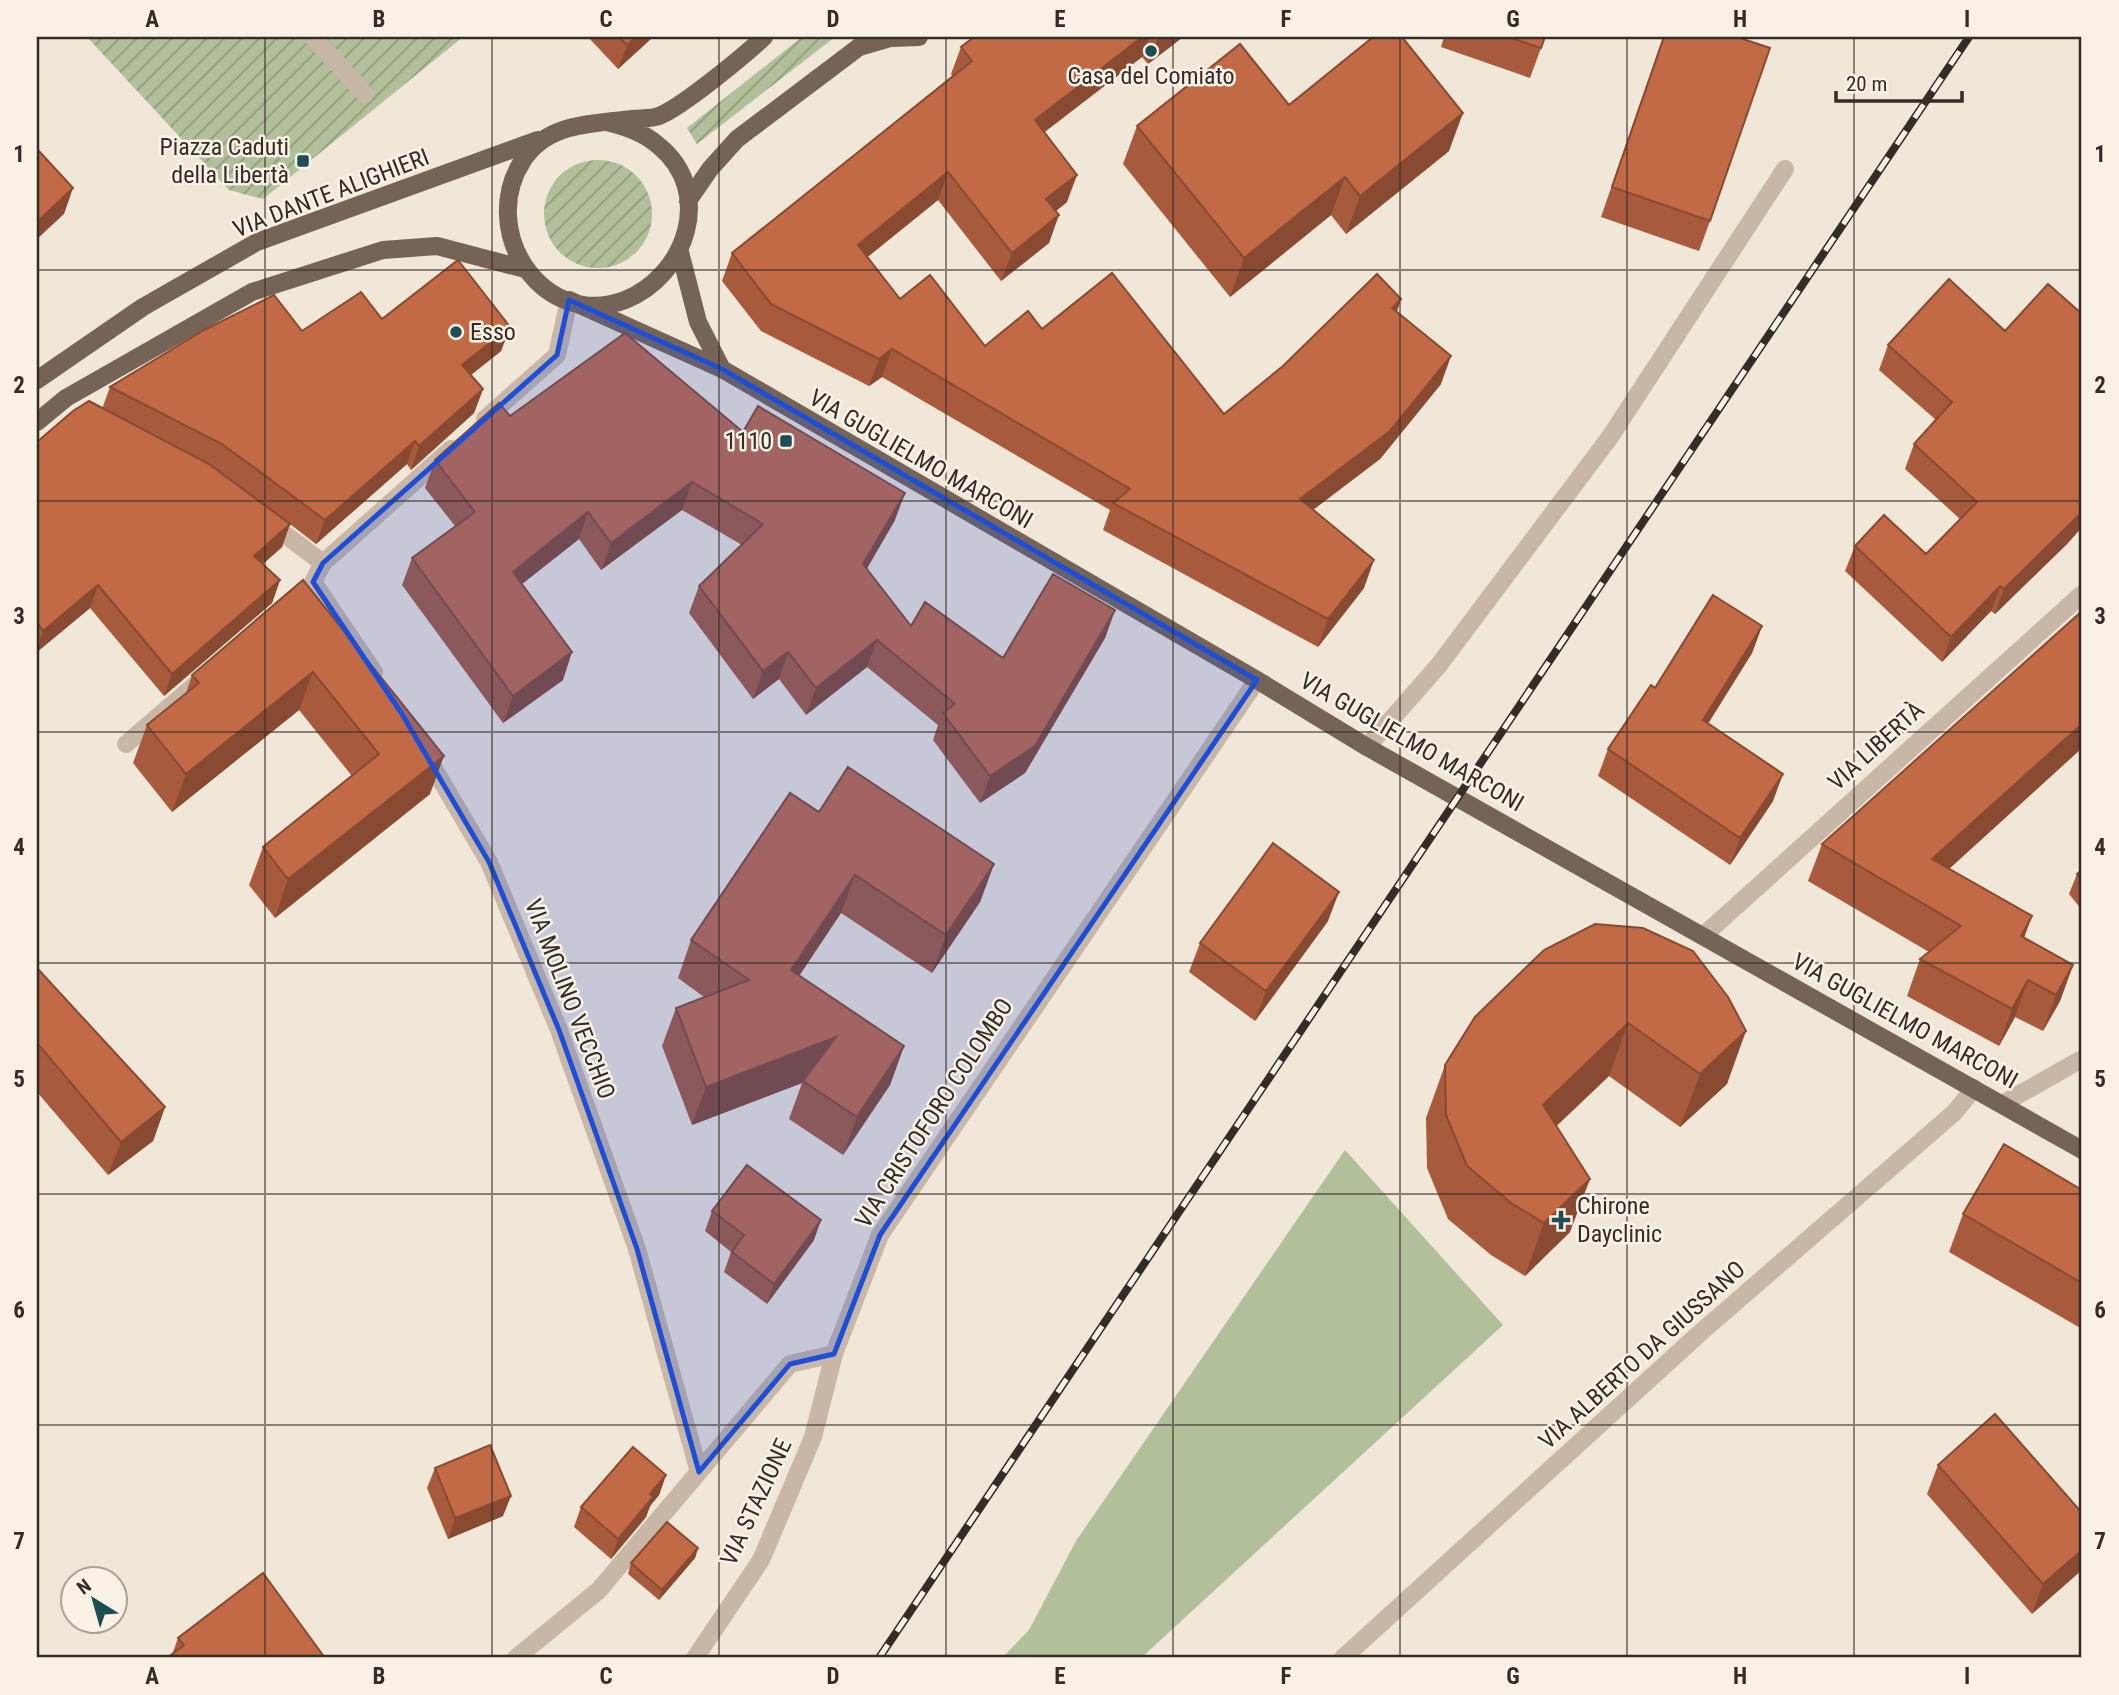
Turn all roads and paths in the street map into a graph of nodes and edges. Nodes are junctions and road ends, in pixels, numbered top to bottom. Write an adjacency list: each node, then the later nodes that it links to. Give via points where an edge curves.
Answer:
1 (313, 37): 4 (street)
2 (764, 37): 5 (main road, via 658,117)
3 (919, 37): 8 (main road, via 890,38 859,47 737,139)
4 (365, 94)
5 (607, 122): 6 (main road, via 564,128); 8 (main road, via 636,130 661,147 679,172)
6 (545, 138): 10 (main road, via 524,158 510,185 506,214 511,243); 13 (main road, VIA DANTE ALIGHIERI, via 257,242 144,307)
7 (1785, 169): 23 (street, via 1610,437 1439,665)
8 (688, 201): 9 (main road, via 688,227)
9 (680, 252): 11 (main road, via 665,274 645,291 595,304); 12 (main road, via 698,322)
10 (525, 269): 11 (main road, via 545,288); 14 (main road, via 437,246 383,250 252,292 66,398)
11 (569, 300): 12 (main road, VIA GUGLIELMO MARCONI); 16 (street, via 556,355)
12 (722, 369): 19 (main road, VIA GUGLIELMO MARCONI)
13 (38, 378)
14 (37, 422)
15 (249, 509): 16 (street)
16 (323, 563): 20 (street, via 308,587)
17 (2082, 594): 24 (street, VIA LIBERTÀ)
18 (220, 663): 22 (street)
19 (1257, 680): 23 (main road, VIA GUGLIELMO MARCONI); 29 (street, VIA CRISTOFORO COLOMBO, via 880,1235)
20 (387, 692)
21 (416, 736): 30 (street, VIA MOLINO VECCHIO, via 489,862 559,1030 637,1249)
22 (127, 744)
23 (1367, 747): 24 (main road, VIA GUGLIELMO MARCONI)
24 (1703, 936): 26 (main road, VIA GUGLIELMO MARCONI)
25 (2082, 1059): 27 (street)
26 (1974, 1088): 27 (main road, VIA GUGLIELMO MARCONI); 33 (street, VIA ALBERTO DA GIUSSANO, via 1955,1112 1700,1332)
27 (2002, 1104): 28 (main road, VIA GUGLIELMO MARCONI)
28 (2082, 1150)
29 (834, 1354): 30 (street, via 790,1364); 32 (street, VIA STAZIONE, via 813,1437 761,1560)
30 (699, 1472): 31 (street, via 600,1590)
31 (516, 1658)
32 (695, 1658)
33 (1343, 1658)

